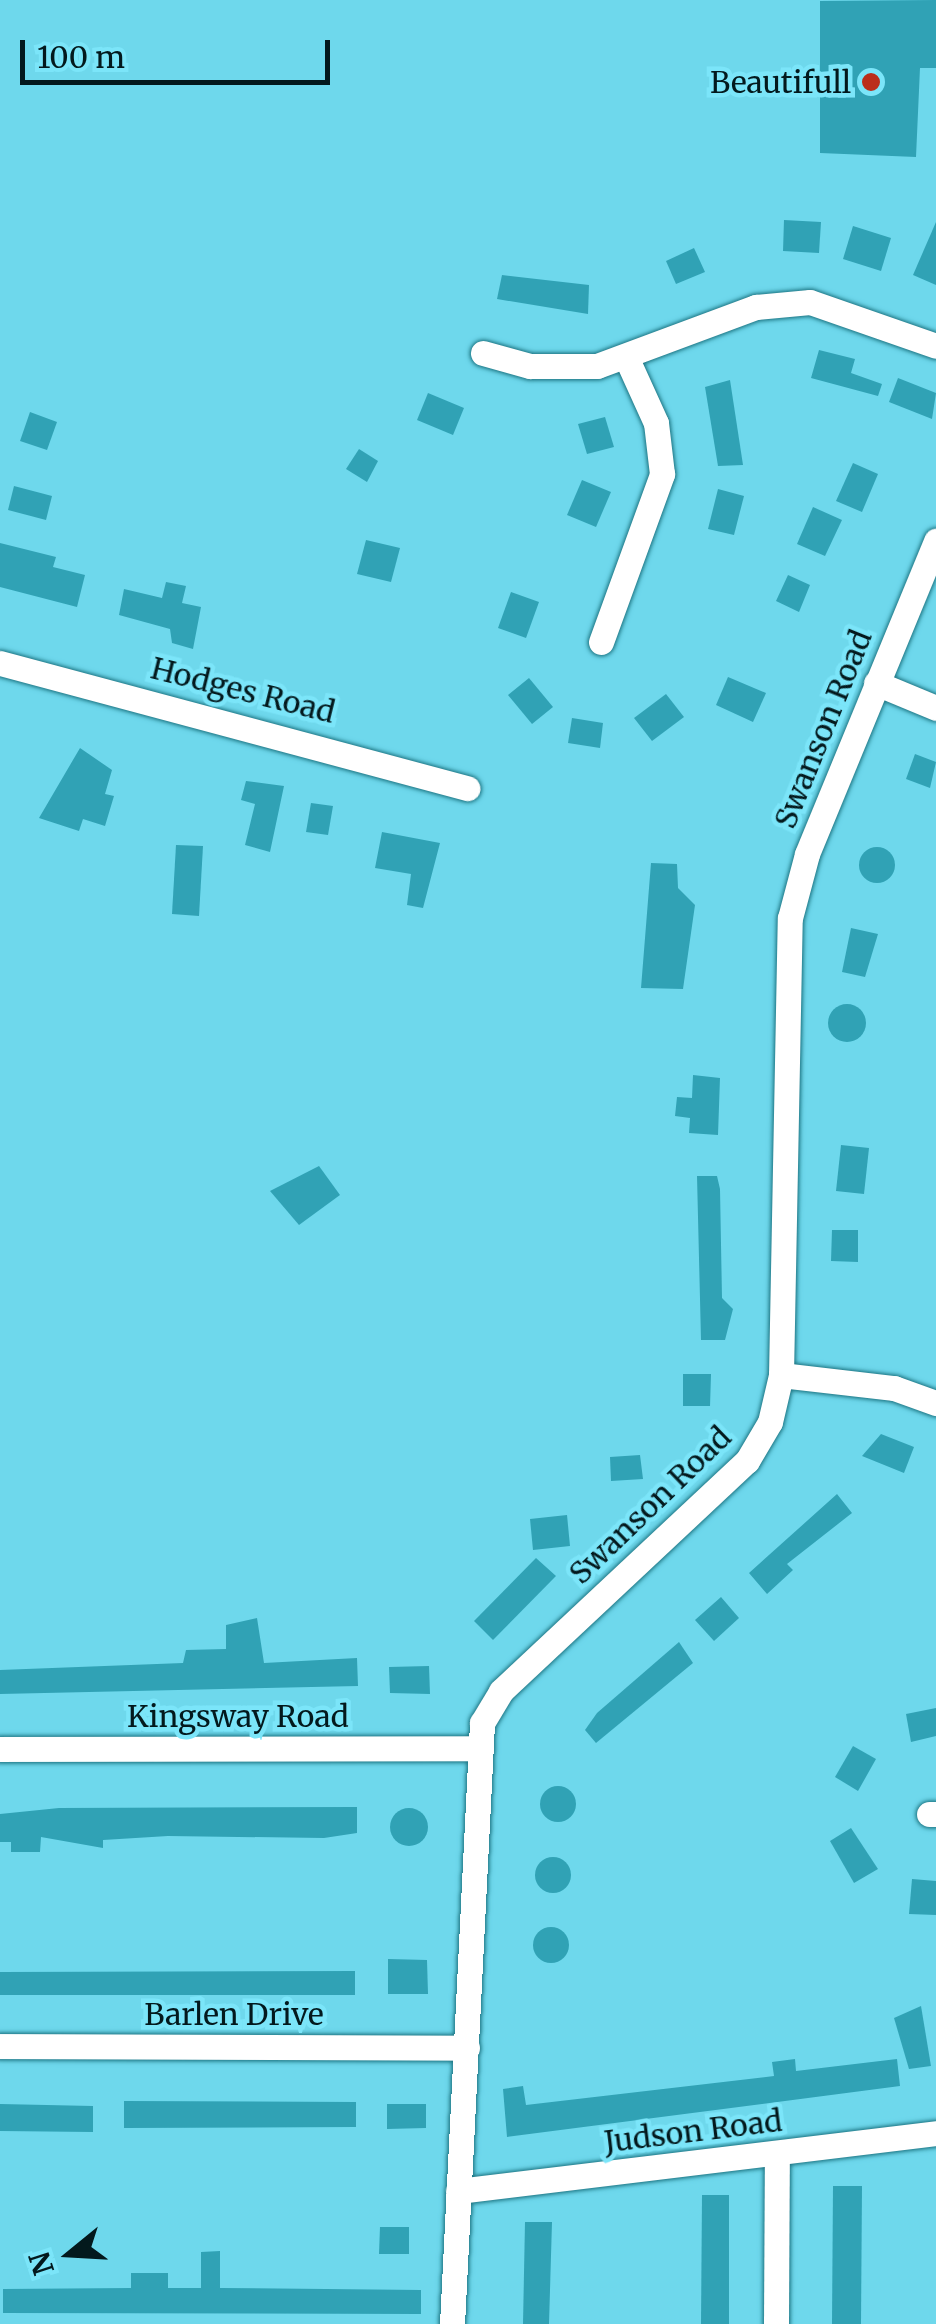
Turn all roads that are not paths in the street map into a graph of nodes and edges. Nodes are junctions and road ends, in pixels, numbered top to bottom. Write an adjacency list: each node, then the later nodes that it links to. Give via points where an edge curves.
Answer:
1 (936, 346): 3 (street, via 810,302 756,307)
2 (483, 353): 3 (street, via 563,368)
3 (626, 360): 5 (street, via 656,424 662,474)
4 (936, 541): 7 (street, Swanson Road)
5 (601, 642)
6 (0, 663): 9 (street, Hodges Road)
7 (876, 683): 8 (street); 10 (street, Swanson Road, via 790,918)
8 (936, 708)
9 (468, 788)
10 (781, 1375): 11 (street, via 894,1388); 13 (street, Swanson Road, via 756,1450 501,1691)
11 (936, 1403)
12 (0, 1748): 13 (street, Kingsway Road)
13 (477, 1748): 15 (street, Swanson Road)
14 (0, 2046): 15 (street, Barlen Drive)
15 (467, 2048): 18 (street, Swanson Road)
16 (936, 2133): 17 (street, Judson Road)
17 (776, 2154): 18 (street, Judson Road); 20 (street)
18 (458, 2192): 19 (street, Swanson Road)
19 (452, 2324)
20 (776, 2324)

